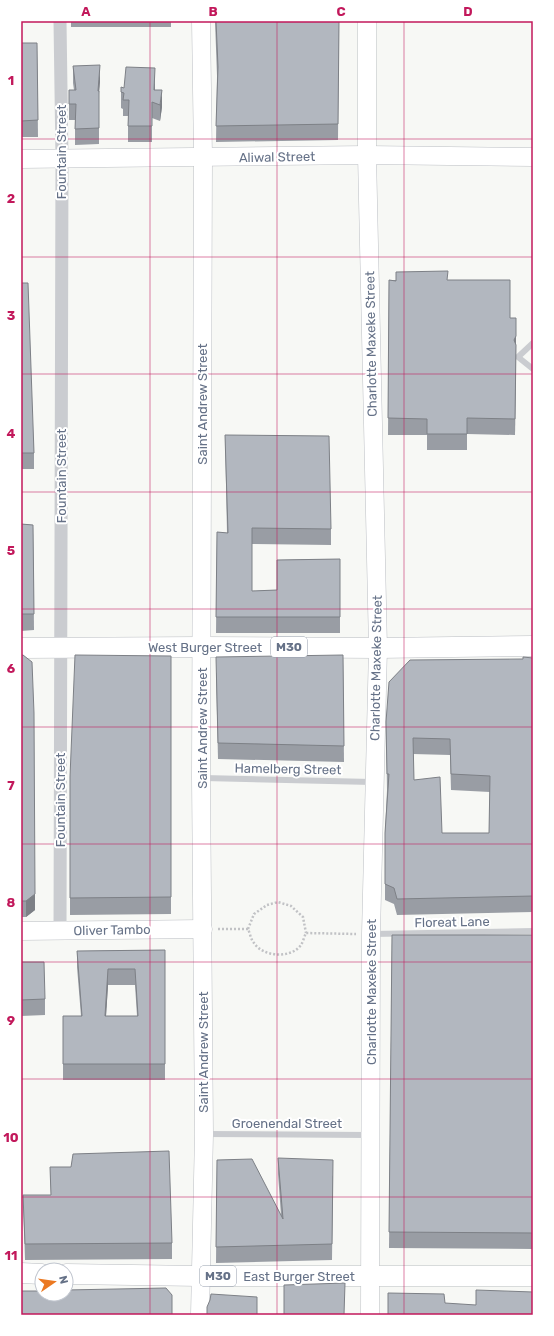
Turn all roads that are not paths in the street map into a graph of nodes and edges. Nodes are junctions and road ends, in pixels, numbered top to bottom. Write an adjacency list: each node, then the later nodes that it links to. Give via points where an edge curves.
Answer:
1 (60, 21): 8 (street, Fountain Street)
2 (201, 21): 5 (street, Saint Andrew Street)
3 (367, 21): 4 (street, Charlotte Maxeke Street)
4 (367, 155): 5 (street, Aliwal Street); 6 (street, Aliwal Street); 15 (street, Charlotte Maxeke Street)
5 (202, 157): 8 (street, Aliwal Street); 12 (street, Saint Andrew Street)
6 (533, 157)
7 (21, 159): 8 (street, Aliwal Street)
8 (62, 159): 14 (street, Fountain Street)
9 (533, 342): 10 (lane, via 518,356)
10 (533, 368)
11 (533, 646): 15 (main road, West Burger Street / M30)
12 (201, 647): 14 (main road, West Burger Street / M30); 15 (main road, West Burger Street / M30); 16 (street, Saint Andrew Street)
13 (21, 648): 14 (main road, West Burger Street / M30)
14 (60, 648): 20 (street, Fountain Street)
15 (378, 648): 17 (street, Charlotte Maxeke Street)
16 (201, 778): 17 (lane, Hamelberg Street); 18 (street, Saint Andrew Street)
17 (374, 782): 22 (street, Charlotte Maxeke Street)
18 (203, 929): 20 (street, Oliver Tambo); 23 (street, Saint Andrew Street)
19 (21, 931): 20 (street, Oliver Tambo)
20 (60, 931)
21 (533, 931): 22 (lane, Floreat Lane)
22 (371, 934): 24 (street, Charlotte Maxeke Street)
23 (204, 1134): 24 (lane, Groenendal Street); 28 (street, Saint Andrew Street)
24 (370, 1135): 29 (street, Charlotte Maxeke Street)
25 (21, 1274): 26 (main road)
26 (34, 1274)
27 (74, 1274): 28 (main road, East Burger Street / M30)
28 (200, 1276): 29 (main road, East Burger Street / M30); 31 (street, Saint Andrew Street)
29 (370, 1276): 30 (main road, East Burger Street / M30); 32 (street, Charlotte Maxeke Street)
30 (533, 1276)
31 (200, 1315)
32 (370, 1315)

